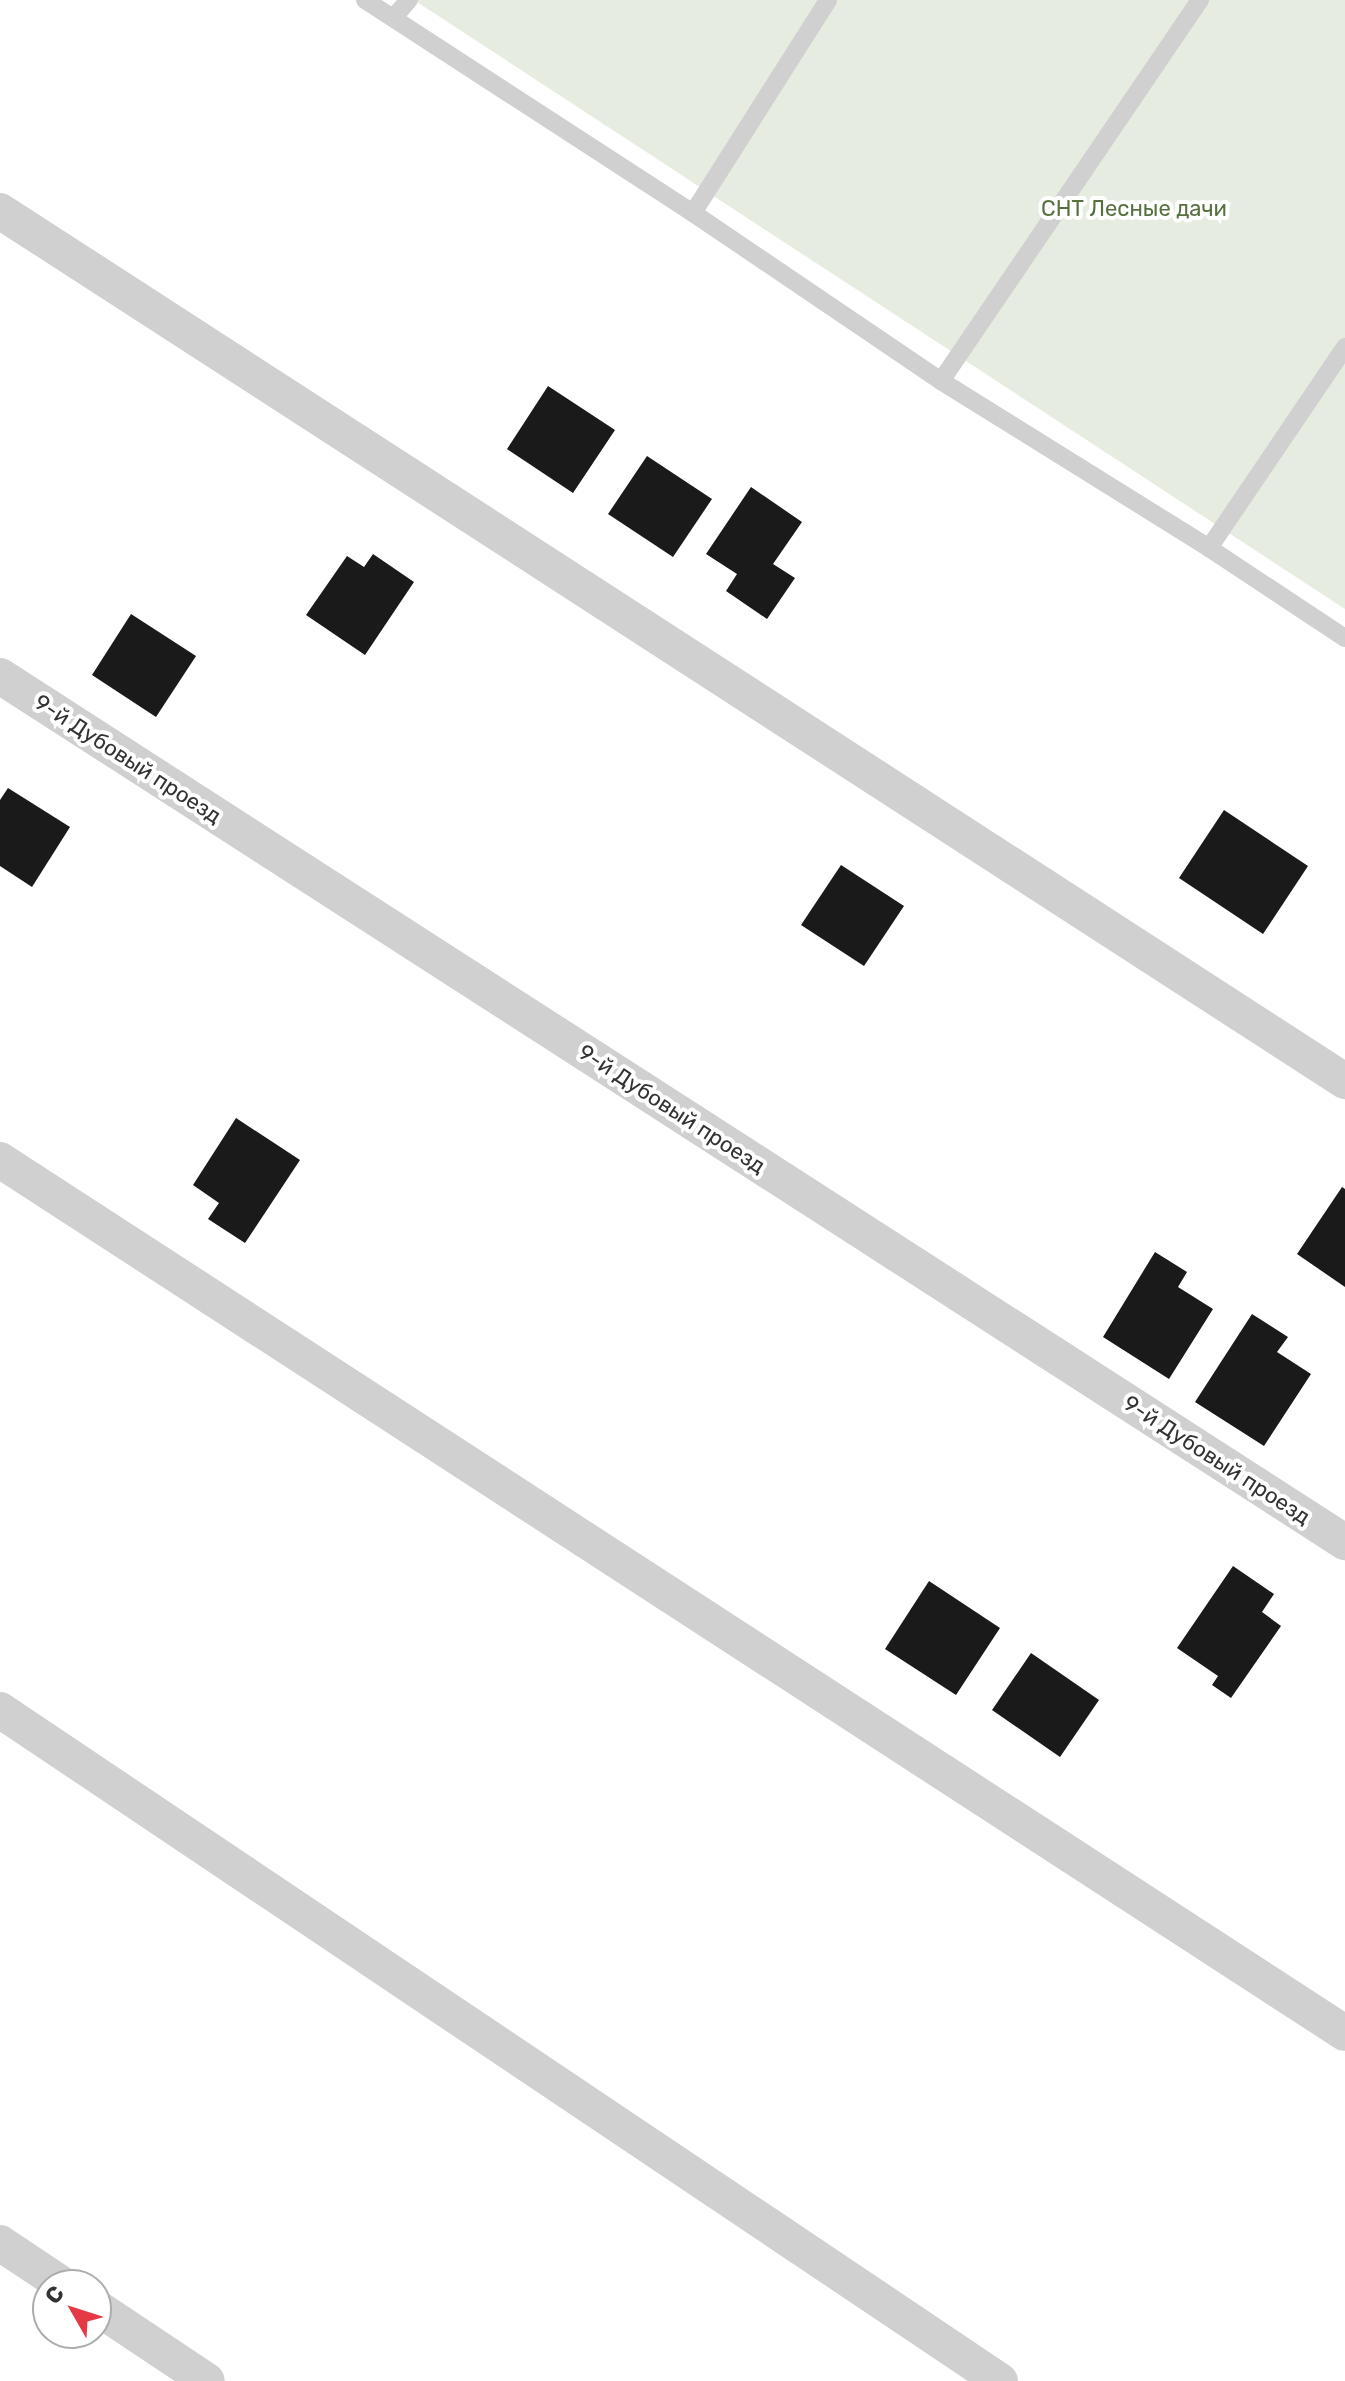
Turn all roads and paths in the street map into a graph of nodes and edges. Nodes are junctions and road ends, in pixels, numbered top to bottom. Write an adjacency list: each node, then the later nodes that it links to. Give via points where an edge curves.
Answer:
1 (365, 0): 5 (lane)
2 (409, 0): 5 (lane)
3 (828, 0): 7 (lane)
4 (1200, 0): 9 (lane)
5 (394, 17): 7 (lane)
6 (0, 211): 13 (street)
7 (693, 213): 9 (lane)
8 (1345, 347): 10 (lane)
9 (941, 381): 10 (lane)
10 (1209, 548): 11 (lane)
11 (1345, 638)
12 (0, 676): 15 (street, 9-й Дубовый проезд)
13 (1345, 1081)
14 (0, 1160): 17 (street)
15 (1345, 1542)
16 (0, 1710): 22 (street)
17 (1345, 2033)
18 (0, 2243): 19 (street)
19 (39, 2269)
20 (112, 2318): 21 (street)
21 (207, 2381)
22 (1000, 2381)

